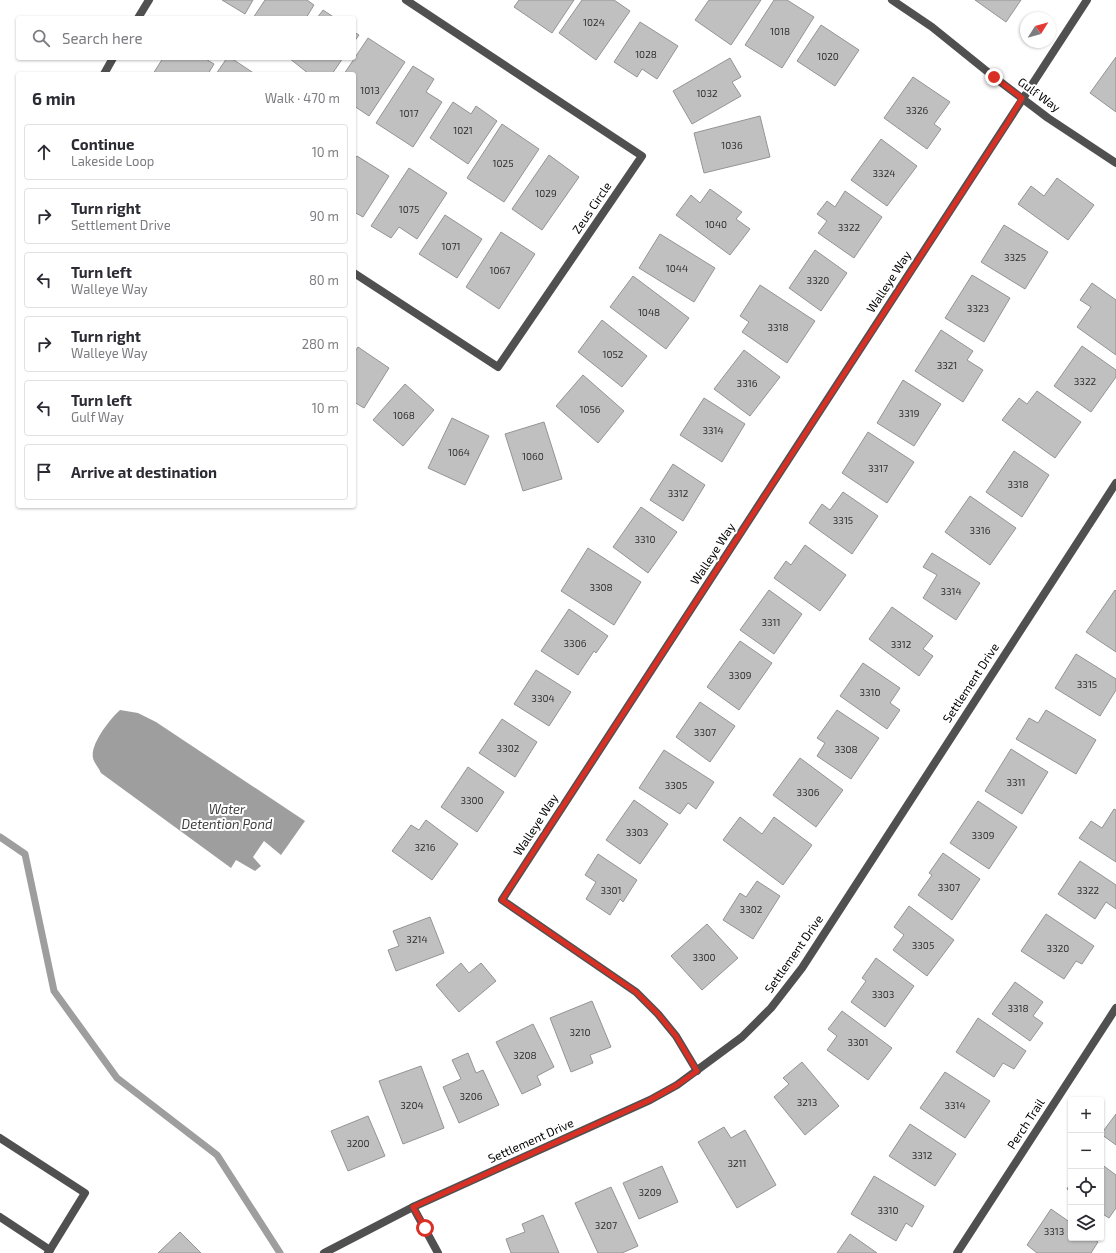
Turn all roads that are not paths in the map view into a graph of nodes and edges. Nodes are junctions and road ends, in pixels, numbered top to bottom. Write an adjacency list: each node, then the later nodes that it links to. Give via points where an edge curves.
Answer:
1 (149, 0): 5 (street)
2 (406, 0): 10 (street, Zeus Circle, via 642,156 498,367)
3 (892, 0): 8 (street, Gulf Way, via 932,27)
4 (1087, 0): 8 (street, Walleye Way)
5 (139, 16)
6 (112, 60): 7 (street)
7 (105, 72)
8 (1022, 98): 9 (street, Gulf Way); 13 (street, Walleye Way, via 502,900 636,992 676,1036)
9 (1116, 163)
10 (356, 274)
11 (1116, 482): 13 (street, Settlement Drive, via 802,968 771,1008 742,1037)
12 (1116, 1008): 20 (street, Perch Trail)
13 (697, 1071): 15 (street, Settlement Drive, via 650,1100)
14 (0, 1138): 17 (street, via 85,1193)
15 (413, 1207): 18 (street, Settlement Drive); 19 (street)
16 (0, 1217): 17 (street)
17 (49, 1251)
18 (324, 1253)
19 (438, 1253)
20 (957, 1253)

